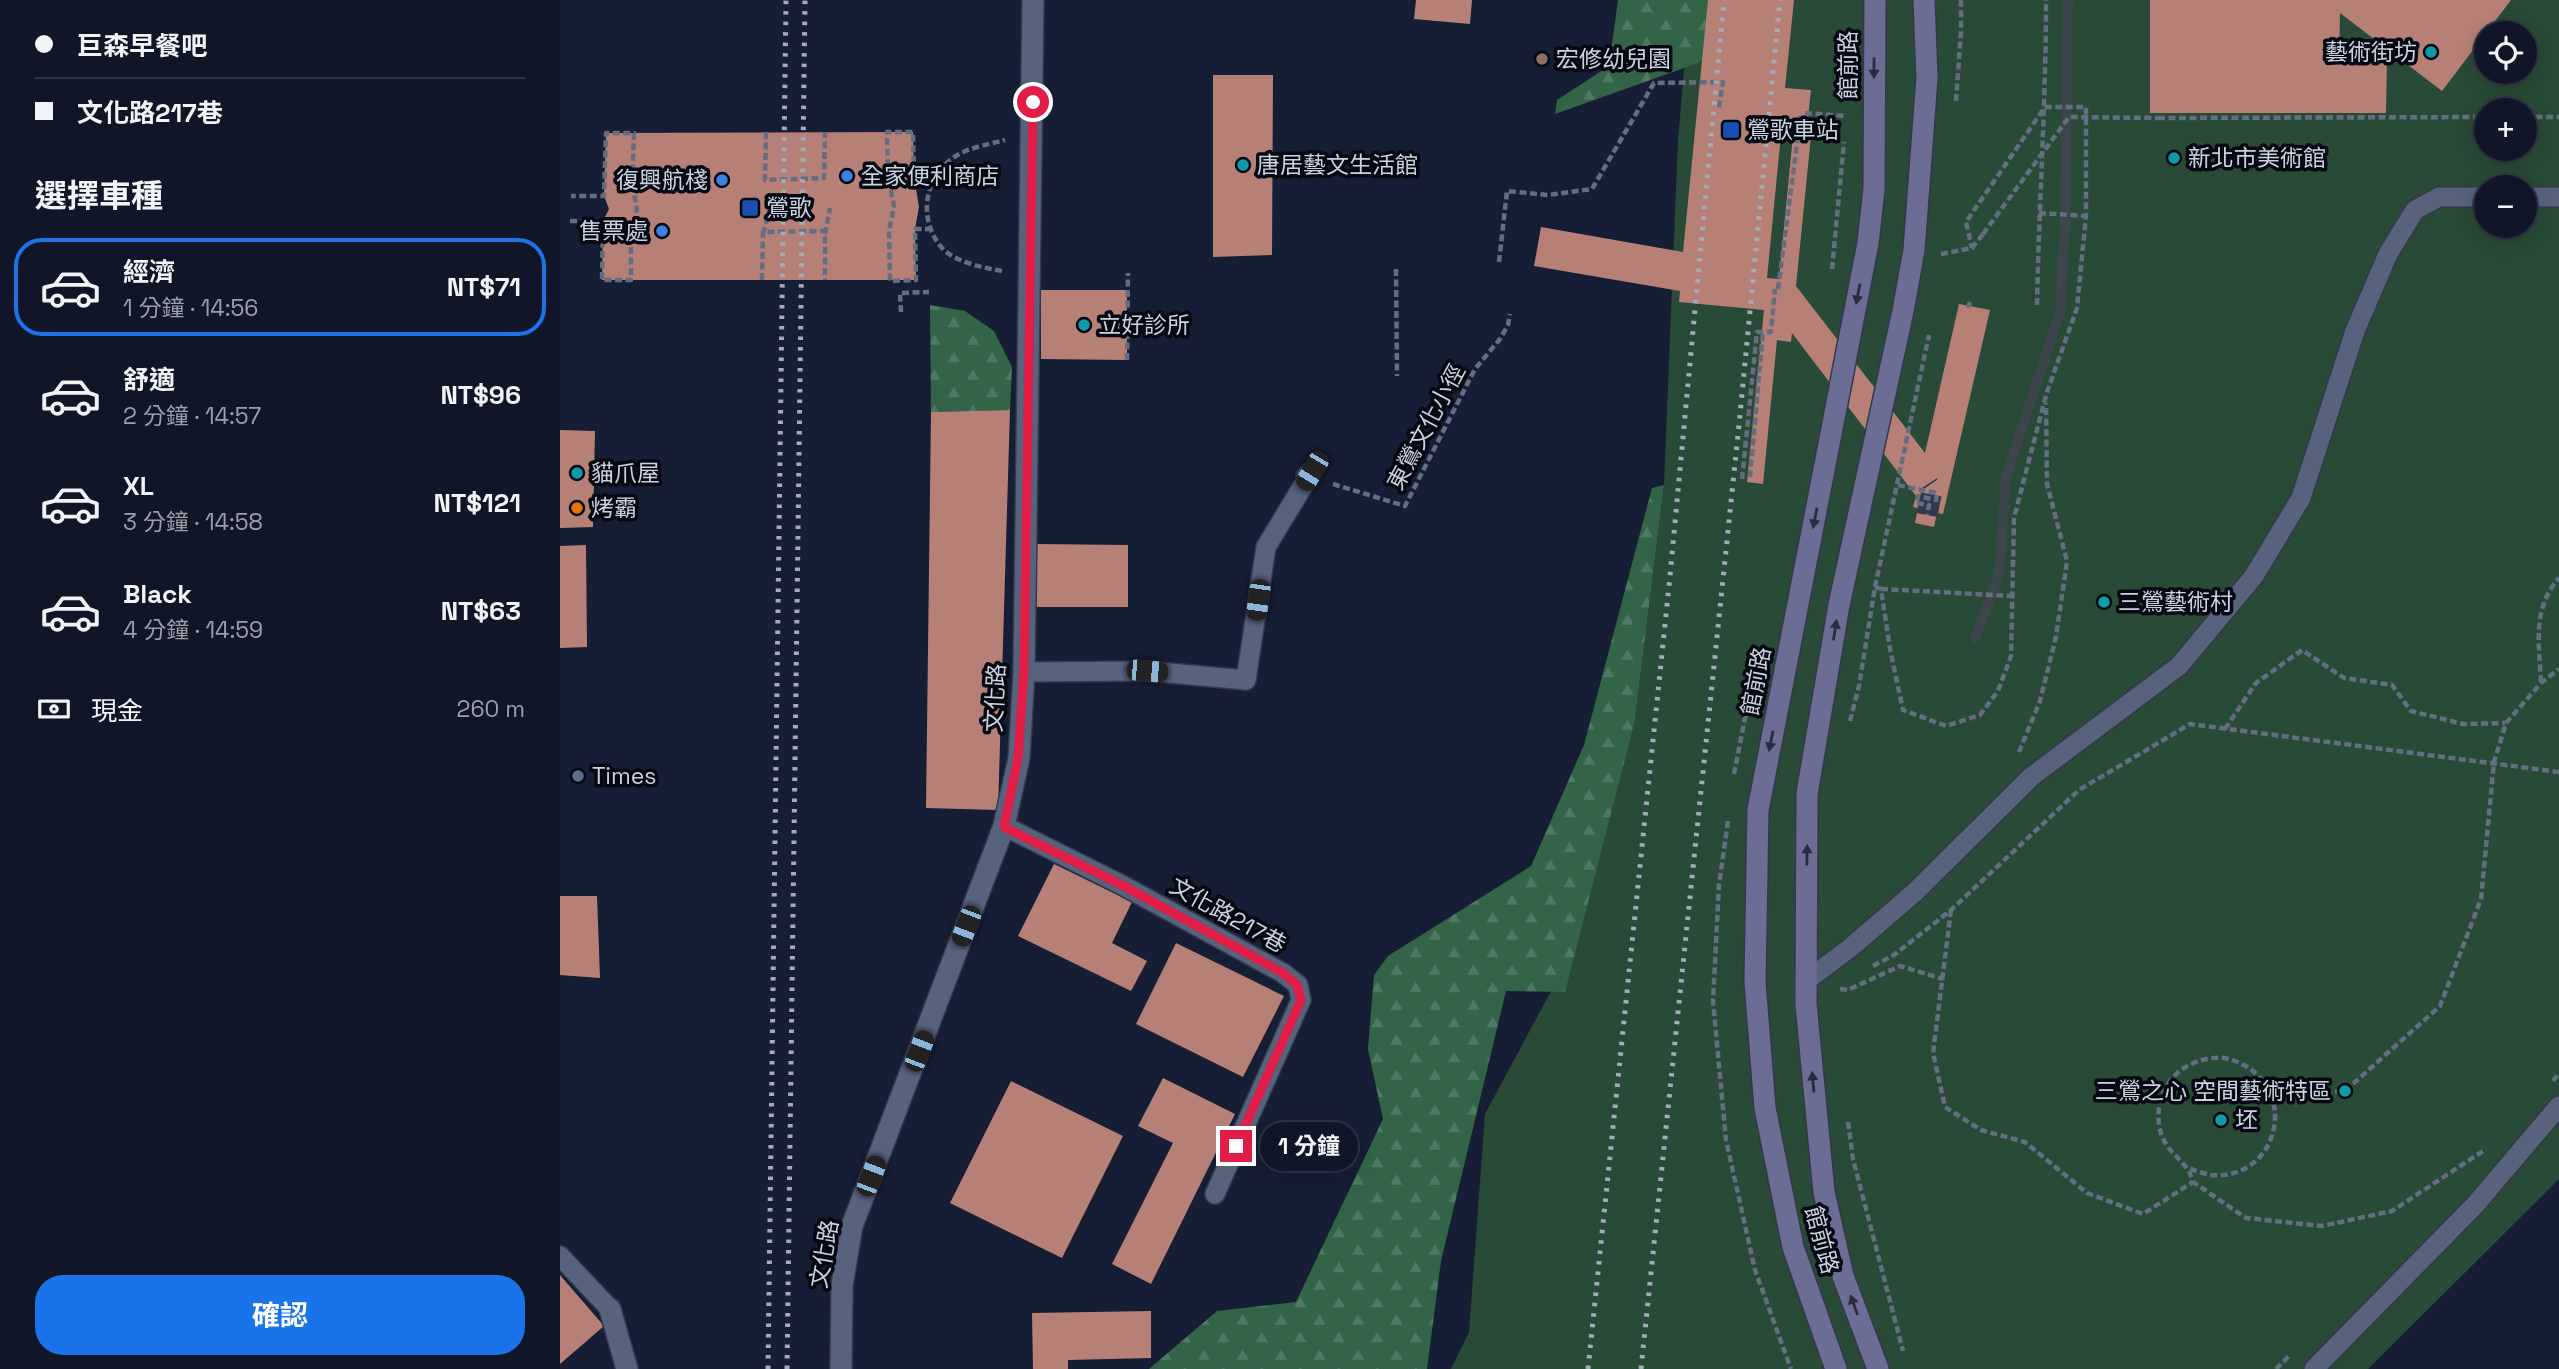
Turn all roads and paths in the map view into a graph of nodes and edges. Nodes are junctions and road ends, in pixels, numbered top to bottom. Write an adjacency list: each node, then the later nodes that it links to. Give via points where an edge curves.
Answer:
1 (1033, 0): 53 (street, 文化路)
2 (1875, 0): 79 (street, 館前路, one-way to 79, via 1874,189 1868,243 1758,810 1755,982 1765,1108 1793,1247)
3 (1924, 0): 66 (street, 館前路, one-way to 3, via 1807,794 1839,605 1914,250 1927,78)
4 (2046, 0): 5 (path)
5 (2046, 107): 21 (path); 22 (path, via 2087,107); 27 (path, via 1966,222)
6 (1719, 108): 29 (path, via 1723,82 1654,83 1592,189 1548,195 1507,191)
7 (1846, 116): 40 (path, via 1803,113 1771,332)
8 (2474, 117): 27 (path, bridge, via 2069,117)
9 (2537, 117): 10 (path)
10 (2559, 117)
11 (766, 132): 12 (path, via 765,180 824,178)
12 (825, 132)
13 (1012, 138): 14 (path, via 957,155)
14 (934, 178): 24 (path, via 926,203); 24 (path, via 914,177 913,132 887,132 894,207 889,231 890,281 916,280 915,229)
15 (571, 196): 23 (path, via 604,196 606,132 634,132 632,183 637,209 631,232 631,280 602,280 603,221)
16 (2474, 197): 63 (lane, via 2439,197 2415,210 2388,254 2355,331 2301,498 2254,576 2179,666 2031,777 1914,892)
17 (2537, 197): 18 (lane)
18 (2559, 197)
19 (769, 208): 26 (path)
20 (830, 208): 25 (path)
21 (2039, 213): 22 (path); 36 (path)
22 (2086, 216): 43 (path, via 2077,308)
23 (570, 221)
24 (932, 229): 31 (path, via 942,247 955,257)
25 (825, 231): 26 (path); 34 (path)
26 (763, 232): 33 (path)
27 (1972, 248): 28 (path)
28 (1944, 254)
29 (1499, 262)
30 (1396, 269): 42 (path)
31 (1008, 272)
32 (1128, 273): 41 (path)
33 (762, 280)
34 (825, 280)
35 (929, 292): 37 (path, via 900,293)
36 (2037, 304)
37 (901, 312)
38 (1510, 314): 44 (path, 東鶯文化小徑, via 1500,339 1475,369 1405,506)
39 (1931, 323): 47 (path)
40 (1763, 332): 45 (path); 46 (path, via 1757,331)
41 (1127, 359)
42 (1397, 376)
43 (2046, 395): 51 (path, via 2014,518); 55 (path, via 2047,484 2067,561 2056,638)
44 (1306, 476): 53 (lane, via 1312,471 1266,547 1246,680 1147,671)
45 (1750, 477)
46 (1742, 479)
47 (1898, 485): 48 (path, via 1937,493 1936,500 1918,496 1916,503 1929,505); 50 (path)
48 (1927, 515)
49 (2559, 578): 54 (path, via 2550,588 2539,618)
50 (1878, 588): 51 (path); 51 (path, via 1903,710 1946,726 1980,715 1998,691 2011,656); 57 (path)
51 (2012, 596)
52 (2559, 669): 54 (path)
53 (1024, 672): 61 (street, 文化路, via 1018,758)
54 (2540, 683): 56 (path)
55 (2040, 701)
56 (2506, 723): 58 (path, via 2463,724 2412,711 2392,685 2344,678 2302,650 2256,683); 59 (path)
57 (1849, 725)
58 (2225, 729): 59 (path); 62 (path, via 2190,724 2079,790)
59 (2494, 762): 60 (path); 67 (path, via 2481,899 2440,1006 2345,1091)
60 (2559, 772)
61 (1004, 827): 73 (lane, 文化路217巷, via 1122,885 1297,985 1301,1000); 78 (street, 文化路, via 852,1226 842,1285)
62 (1951, 910): 64 (path, via 1894,955); 65 (path)
63 (1829, 962): 65 (path, via 1828,988 1848,990 1900,966); 66 (lane)
64 (1872, 966)
65 (1943, 979): 72 (path, via 1933,1053 1945,1107 1981,1130 2025,1142 2087,1193 2143,1214)
66 (1806, 981): 80 (street, 館前路, one-way to 66, via 1843,1276 1824,1192)
67 (2272, 1095): 71 (path, via 2273,1135 2248,1167 2210,1175); 71 (path, via 2262,1078 2231,1059 2212,1057 2178,1072 2166,1087 2158,1123 2163,1142)
68 (2559, 1106): 81 (lane, via 2474,1205)
69 (1847, 1120): 76 (path)
70 (2496, 1143): 72 (path, via 2392,1211 2322,1226 2246,1218)
71 (2190, 1169): 72 (path)
72 (2193, 1182)
73 (1215, 1194)
74 (560, 1256): 75 (lane)
75 (610, 1309): 77 (street)
76 (1904, 1354)
77 (627, 1369)
78 (841, 1369)
79 (1836, 1369)
80 (1878, 1369)
81 (2314, 1369)

